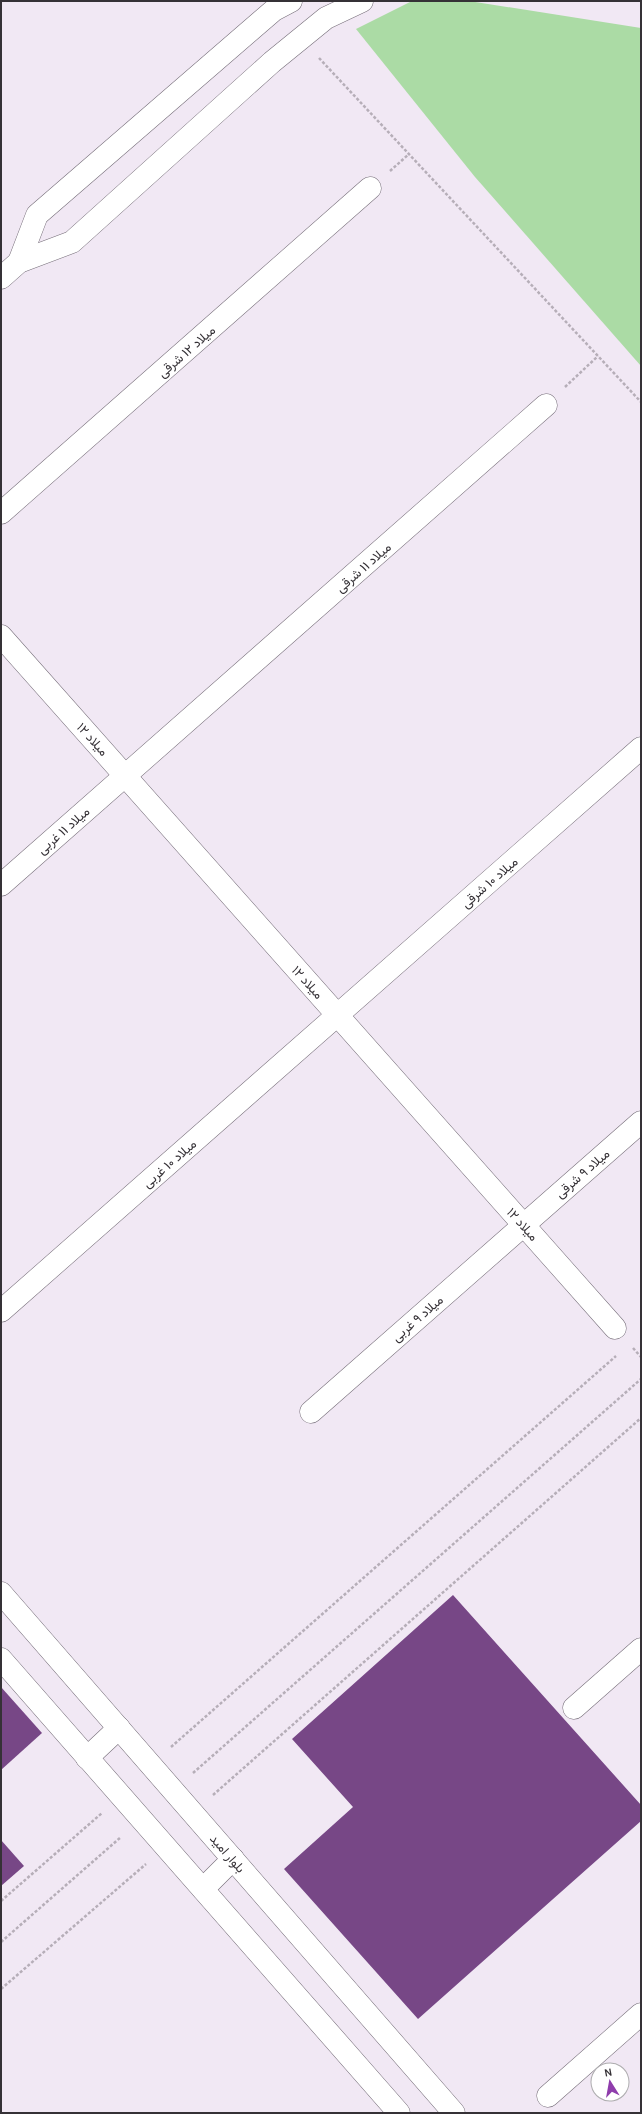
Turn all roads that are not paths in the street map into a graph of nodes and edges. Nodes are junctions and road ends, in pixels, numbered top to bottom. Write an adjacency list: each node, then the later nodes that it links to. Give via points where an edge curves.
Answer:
1 (362, 1): 4 (street, via 326,18 272,62 72,242)
2 (280, 4): 4 (street, via 37,215)
3 (370, 188): 7 (street, میلاد ۱۲ شرقی)
4 (19, 262): 5 (street)
5 (1, 278)
6 (546, 406): 10 (street, میلاد ۱۱ شرقی)
7 (1, 514)
8 (1, 636): 10 (street, میلاد ۱۲)
9 (641, 748): 12 (street, میلاد ۱۰ شرقی)
10 (125, 776): 11 (street, میلاد ۱۱ غربی); 12 (street, میلاد ۱۲)
11 (1, 885)
12 (338, 1015): 14 (street, میلاد ۱۲); 15 (street, میلاد ۱۰ غربی)
13 (641, 1122): 14 (street, میلاد ۹ شرقی)
14 (524, 1225): 16 (street, میلاد ۱۲); 17 (street, میلاد ۹ غربی)
15 (1, 1311)
16 (615, 1328)
17 (311, 1412)
18 (1, 1593): 22 (street, بلوار امید)
19 (641, 1649): 21 (street)
20 (1, 1659): 23 (street)
21 (574, 1708)
22 (119, 1728): 23 (street); 24 (street, بلوار امید)
23 (87, 1758): 25 (street)
24 (233, 1859): 25 (street); 29 (street, بلوار امید)
25 (203, 1889): 28 (street)
26 (641, 2014): 27 (street)
27 (548, 2096)
28 (399, 2113)
29 (454, 2113)

